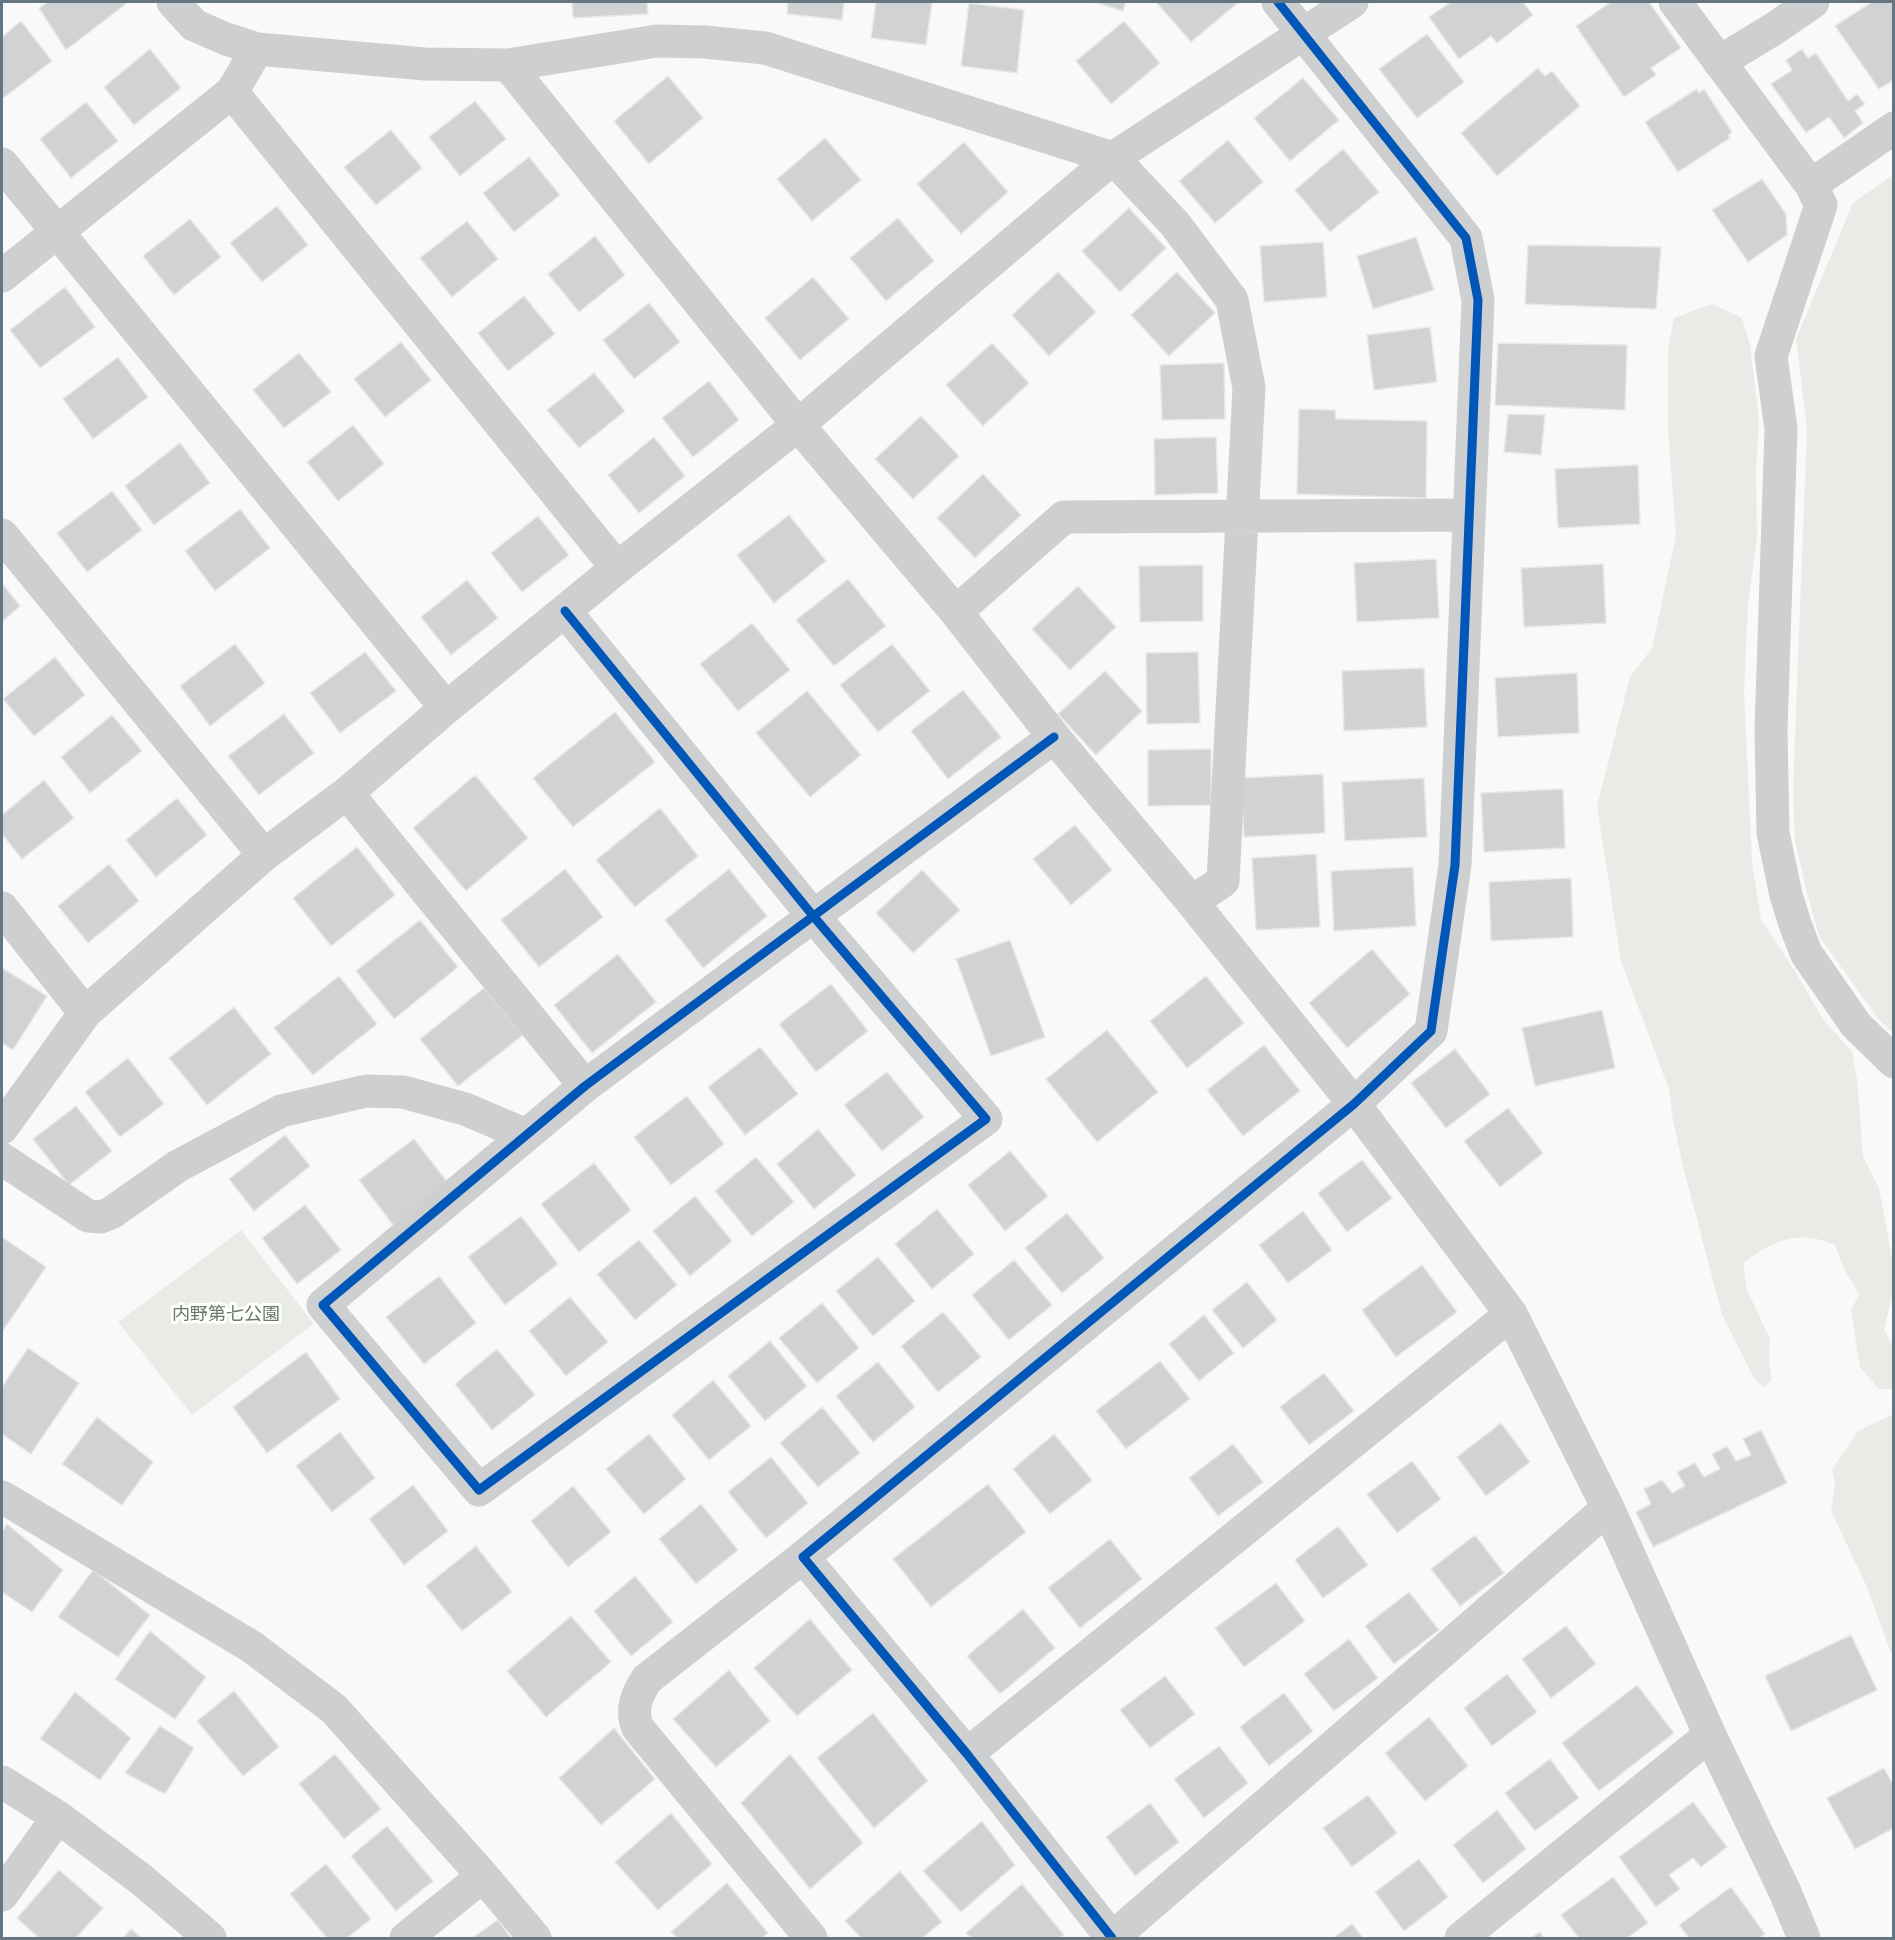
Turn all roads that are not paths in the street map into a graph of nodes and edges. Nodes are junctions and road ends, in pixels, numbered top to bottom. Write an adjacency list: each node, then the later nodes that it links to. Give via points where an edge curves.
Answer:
1 (173, 2): 7 (street, via 194,25)
2 (1278, 2): 6 (street)
3 (1353, 2): 6 (street)
4 (1675, 2): 8 (street)
5 (1813, 2): 8 (street)
6 (1303, 33): 12 (street); 18 (street, via 1466,238 1478,300)
7 (257, 49): 9 (street, via 425,64); 10 (street)
8 (1719, 62): 14 (street)
9 (508, 65): 12 (street, via 657,41 765,48); 17 (street)
10 (232, 92): 15 (street); 21 (street)
11 (1893, 128): 14 (street)
12 (1113, 158): 17 (street); 19 (street, via 1175,224 1232,300 1249,388)
13 (2, 164): 15 (street)
14 (1811, 185): 32 (street, via 1821,205 1771,356 1781,429 1771,730 1773,833 1786,895 1806,953 1856,1025)
15 (57, 231): 16 (street); 24 (street)
16 (2, 276)
17 (798, 425): 21 (street); 23 (street)
18 (1469, 515): 19 (street); 34 (street, via 1455,865 1431,1031)
19 (1243, 517): 23 (street, via 1064,517); 28 (street, via 1223,881)
20 (2, 535): 27 (street)
21 (617, 568): 22 (street)
22 (566, 611): 24 (street); 30 (street)
23 (956, 612): 25 (street)
24 (446, 708): 26 (street)
25 (1054, 737): 28 (street); 30 (street)
26 (347, 793): 27 (street); 33 (street)
27 (264, 855): 31 (street)
28 (1192, 902): 34 (street)
29 (2, 908): 31 (street)
30 (814, 917): 33 (street); 36 (street, via 986,1119 479,1490 322,1305)
31 (85, 1013): 35 (street)
32 (1893, 1062)
33 (585, 1086): 36 (street)
34 (1354, 1104): 38 (street); 41 (street)
35 (2, 1128)
36 (526, 1135): 37 (street, via 465,1109 404,1092 366,1091 281,1111 178,1166 101,1217 88,1216)
37 (2, 1159)
38 (1511, 1314): 40 (street); 43 (street)
39 (2, 1497): 46 (street, via 252,1647 334,1709)
40 (1608, 1508): 42 (street); 52 (street)
41 (803, 1557): 43 (street); 51 (street, via 647,1679 637,1696 634,1719)
42 (1710, 1735): 53 (street); 54 (street)
43 (967, 1754): 52 (street)
44 (2, 1782): 45 (street)
45 (58, 1817): 47 (street); 48 (street, via 142,1880)
46 (483, 1876): 49 (street); 50 (street)
47 (2, 1895)
48 (210, 1938)
49 (406, 1938)
50 (535, 1938)
51 (811, 1938)
52 (1112, 1938)
53 (1461, 1938)
54 (1804, 1938)

